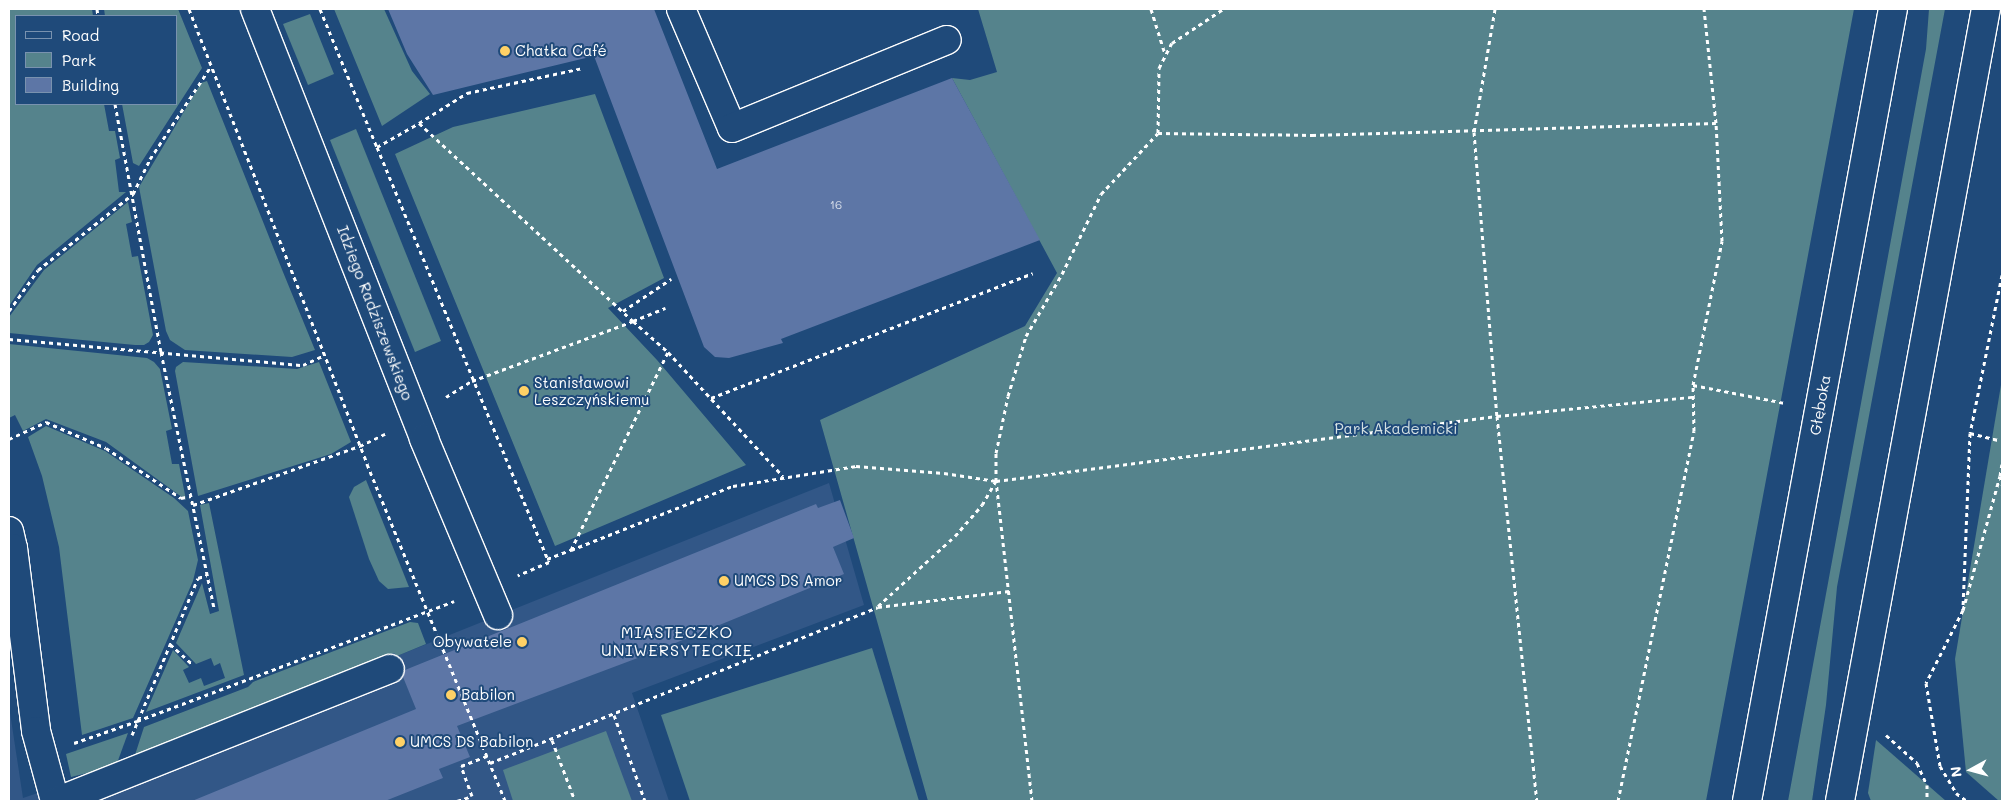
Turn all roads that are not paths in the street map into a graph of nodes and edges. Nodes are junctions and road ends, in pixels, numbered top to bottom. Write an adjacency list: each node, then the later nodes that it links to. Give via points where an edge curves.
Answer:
1 (255, 9): 7 (main road, Idziego Radziszewskiego)
2 (681, 9): 5 (main road, via 732,128)
3 (1894, 9): 10 (main road, Głęboka)
4 (1986, 9): 11 (main road)
5 (947, 40)
6 (9, 531): 9 (main road, via 36,731)
7 (498, 615)
8 (390, 669): 9 (main road)
9 (57, 801)
10 (1747, 801)
11 (1840, 801)

